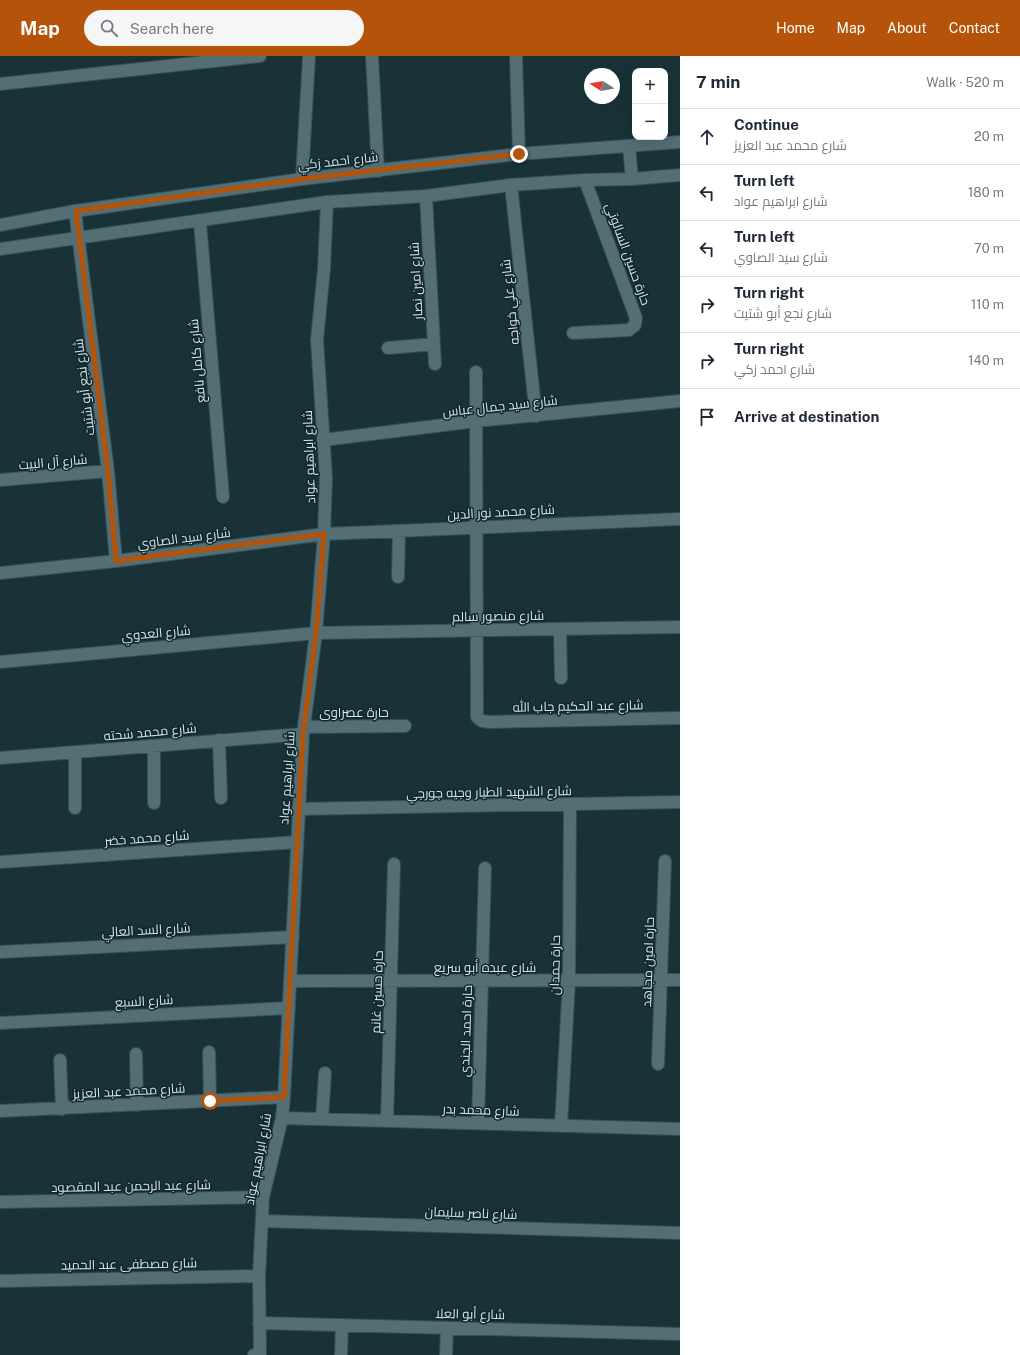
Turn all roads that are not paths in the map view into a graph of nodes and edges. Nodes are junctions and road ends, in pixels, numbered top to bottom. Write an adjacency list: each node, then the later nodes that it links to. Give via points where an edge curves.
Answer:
1 (260, 56): 5 (street)
2 (310, 56): 11 (street)
3 (372, 56): 9 (street)
4 (516, 56): 8 (street)
5 (0, 84)
6 (680, 142): 7 (street, شارع احمد زكي)
7 (629, 146): 8 (street, شارع احمد زكي); 12 (street)
8 (519, 154): 9 (street, شارع احمد زكي)
9 (378, 171): 11 (street, شارع احمد زكي)
10 (680, 175): 12 (street)
11 (302, 179): 17 (street, شارع احمد زكي)
12 (632, 179): 13 (street)
13 (585, 180): 14 (street); 22 (street, حارة حسين السالوتي, via 636,318 635,325 629,330)
14 (511, 186): 15 (street); 28 (street, شارع علي خواجه)
15 (426, 196): 16 (street); 23 (street, شارع امين نصار)
16 (328, 202): 18 (street); 30 (street, شارع ابراهيم عواد, via 317,340)
17 (76, 211): 19 (street, شارع احمد زكي); 20 (street, شارع نجع أبو شتيت)
18 (200, 222): 20 (street); 33 (street, شارع كامل نافع)
19 (0, 225)
20 (80, 238): 21 (street); 31 (street, شارع نجع أبو شتيت)
21 (0, 249)
22 (574, 333)
23 (434, 344): 24 (street); 25 (street, شارع امين نصار)
24 (388, 348)
25 (435, 364)
26 (476, 372): 29 (street)
27 (680, 401): 28 (street, شارع سيد جمال عباس)
28 (536, 416): 29 (street, شارع سيد جمال عباس)
29 (476, 422): 30 (street, شارع سيد جمال عباس); 35 (street)
30 (323, 440): 37 (street, شارع ابراهيم عواد, via 326,478)
31 (108, 471): 32 (street, شارع آل البيت); 38 (street, شارع نجع أبو شتيت)
32 (0, 480)
33 (223, 497)
34 (680, 518): 35 (street, شارع محمد نور الدين)
35 (476, 528): 36 (street, شارع محمد نور الدين); 43 (street)
36 (399, 531): 37 (street, شارع محمد نور الدين); 40 (street)
37 (324, 534): 38 (street, شارع سيد الصاوي); 44 (street, شارع ابراهيم عواد)
38 (116, 561): 39 (street, شارع سيد الصاوي)
39 (0, 573)
40 (398, 577)
41 (680, 627): 42 (street, شارع منصور سالم)
42 (560, 629): 43 (street, شارع منصور سالم); 46 (street)
43 (477, 631): 44 (street, شارع منصور سالم); 47 (street, شارع عبد الحكيم جاب الله, via 477,717 482,721)
44 (316, 633): 45 (street, شارع العدوي); 49 (street, شارع ابراهيم عواد)
45 (0, 662)
46 (561, 678)
47 (680, 718)
48 (405, 726): 49 (street, حارة عصراوى)
49 (304, 730): 50 (street, شارع محمد شحته); 59 (street, شارع ابراهيم عواد)
50 (219, 740): 51 (street, شارع محمد شحته); 54 (street)
51 (154, 746): 52 (street, شارع محمد شحته); 56 (street)
52 (75, 752): 53 (street, شارع محمد شحته); 58 (street)
53 (0, 758)
54 (221, 798)
55 (680, 802): 57 (street, شارع الشهيد الطيار وجيه جورجي)
56 (154, 803)
57 (570, 804): 59 (street, شارع الشهيد الطيار وجيه جورجي); 68 (street, حارة حمدان)
58 (76, 808)
59 (298, 809): 60 (street, شارع ابراهيم عواد)
60 (297, 842): 62 (street, شارع محمد خضر); 65 (street, شارع ابراهيم عواد)
61 (666, 861): 69 (street, حارة امين مجاهد)
62 (0, 862)
63 (394, 864): 67 (street, حارة حسين غانم)
64 (485, 868): 72 (street, حارة احمد الجندي)
65 (293, 937): 66 (street, شارع السد العالي); 71 (street, شارع ابراهيم عواد)
66 (0, 952)
67 (392, 980): 71 (street, شارع عبده أبو سريع); 72 (street, شارع عبده أبو سريع); 87 (street, حارة حسين غانم)
68 (569, 980): 69 (street, شارع عبده أبو سريع); 72 (street, شارع عبده أبو سريع); 89 (street, حارة حمدان)
69 (661, 980): 70 (street, شارع عبده أبو سريع); 78 (street, حارة امين مجاهد)
70 (680, 980)
71 (291, 981): 73 (street, شارع ابراهيم عواد)
72 (482, 981): 88 (street, حارة احمد الجندي)
73 (289, 1008): 74 (street, شارع السبع); 80 (street, شارع ابراهيم عواد)
74 (0, 1023)
75 (209, 1052): 81 (street)
76 (136, 1054): 82 (street)
77 (60, 1060): 83 (street)
78 (658, 1064)
79 (325, 1073): 86 (street)
80 (284, 1097): 81 (street, شارع محمد عبد العزيز); 85 (street, شارع ابراهيم عواد)
81 (210, 1101): 82 (street, شارع محمد عبد العزيز)
82 (137, 1105): 83 (street, شارع محمد عبد العزيز)
83 (62, 1108): 84 (street, شارع محمد عبد العزيز)
84 (0, 1111)
85 (282, 1118): 86 (street, شارع محمد بدر); 91 (street, شارع ابراهيم عواد)
86 (322, 1119): 87 (street, شارع محمد بدر)
87 (387, 1121): 88 (street, شارع محمد بدر)
88 (478, 1124): 89 (street, شارع محمد بدر)
89 (562, 1126): 90 (street, شارع محمد بدر)
90 (680, 1129)
91 (263, 1197): 92 (street, شارع عبد الرحمن عبد المقصود); 93 (street, شارع ابراهيم عواد)
92 (0, 1202)
93 (262, 1221): 94 (street, شارع ناصر سليمان); 95 (street, شارع ابراهيم عواد)
94 (680, 1233)
95 (260, 1276): 96 (street, شارع مصطفى عبد الحميد); 97 (street, شارع ابراهيم عواد)
96 (0, 1281)
97 (259, 1323): 98 (street, شارع أبو العلا); 102 (street, شارع ابراهيم عواد)
98 (342, 1325): 99 (street, شارع أبو العلا); 103 (street)
99 (447, 1328): 100 (street, شارع أبو العلا); 104 (street)
100 (680, 1334)
101 (254, 1355): 102 (street)
102 (260, 1355)
103 (341, 1355)
104 (446, 1355)

